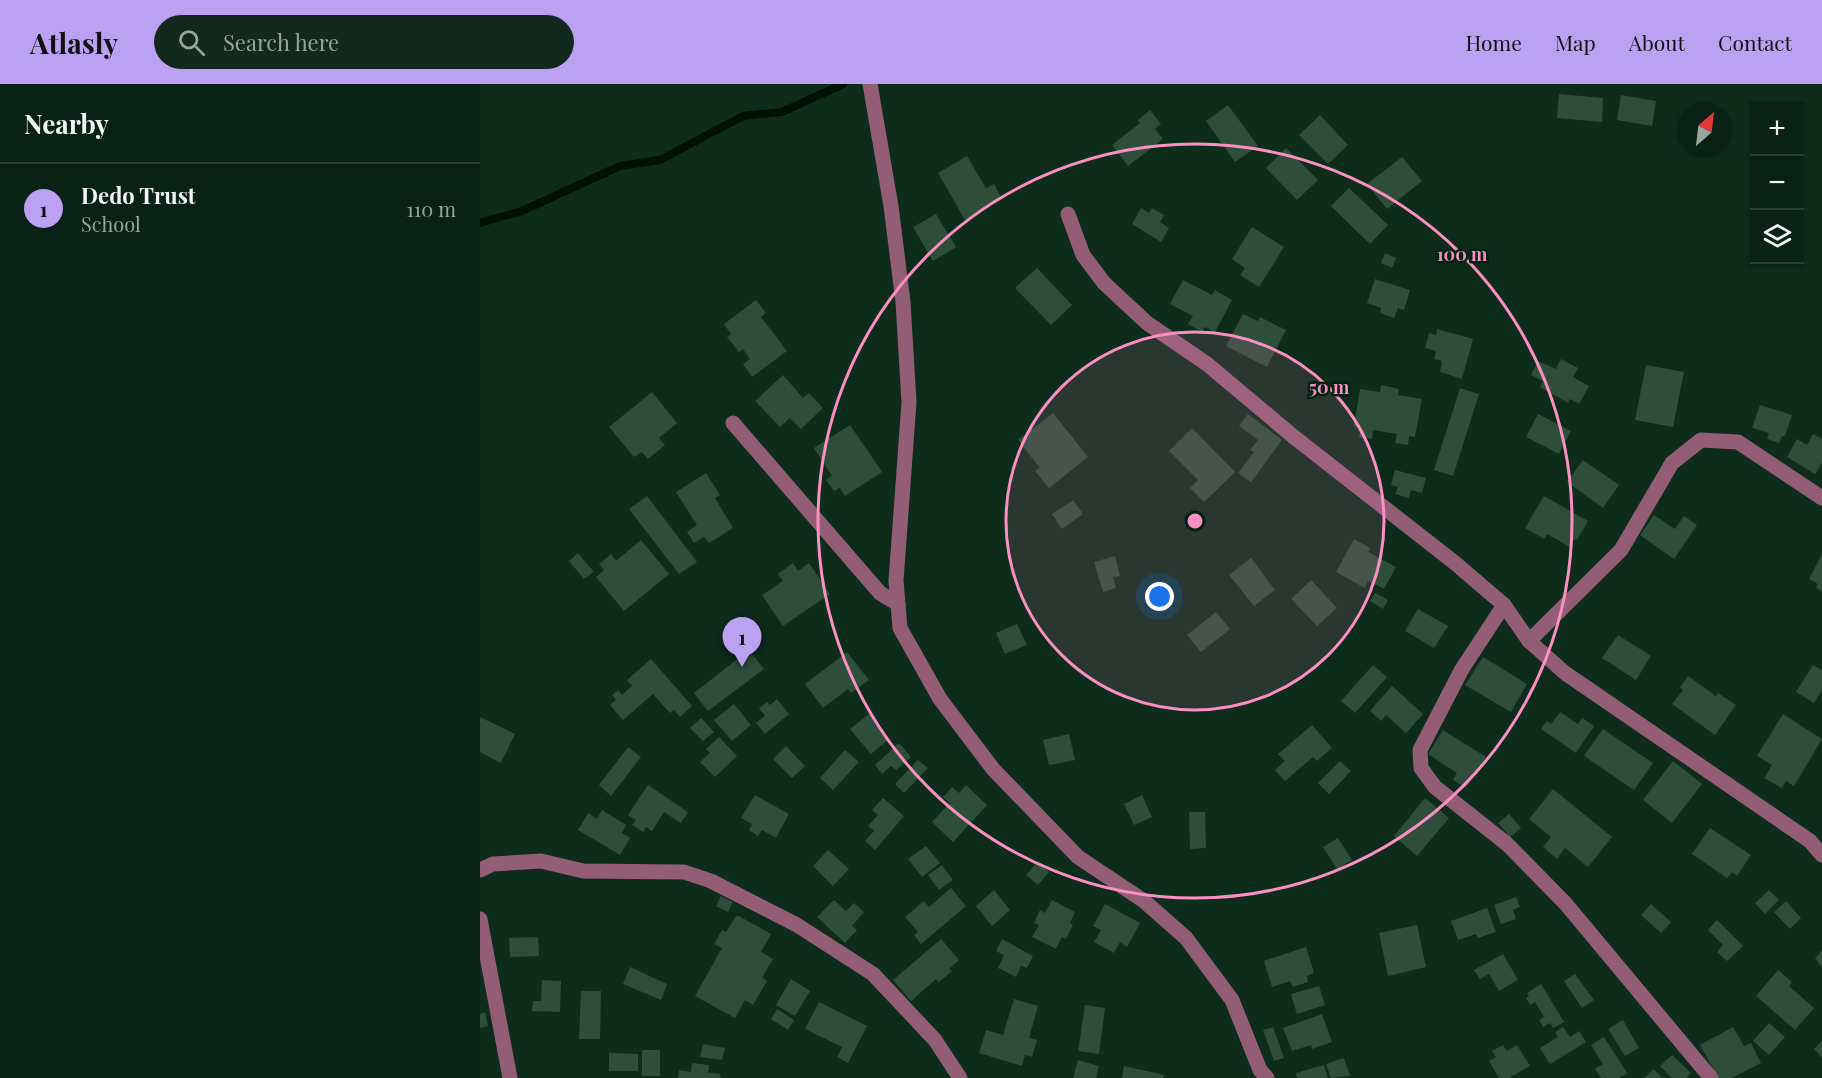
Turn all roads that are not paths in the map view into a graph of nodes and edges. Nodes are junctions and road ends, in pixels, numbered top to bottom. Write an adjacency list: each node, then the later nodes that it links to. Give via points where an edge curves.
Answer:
1 (870, 84): 5 (street, via 897,249 909,402 896,581)
2 (1068, 214): 6 (street, via 1083,255 1104,283 1147,323 1207,364)
3 (733, 423): 5 (street, via 880,593)
4 (1822, 498): 7 (street, via 1738,442 1701,440 1672,463 1621,550)
5 (898, 604): 13 (street, via 900,628 940,699 993,770 1078,857 1144,902 1186,938 1232,999 1260,1070)
6 (1504, 605): 7 (street); 14 (street, via 1462,669 1420,750 1421,768 1436,787 1507,844 1565,903)
7 (1529, 641): 8 (street, via 1565,673 1810,841)
8 (1822, 855)
9 (480, 870): 12 (street, via 493,864 541,861 583,871 684,872 711,881 797,925 873,974 935,1040)
10 (480, 920): 11 (street)
11 (510, 1078)
12 (960, 1078)
13 (1267, 1078)
14 (1711, 1078)

